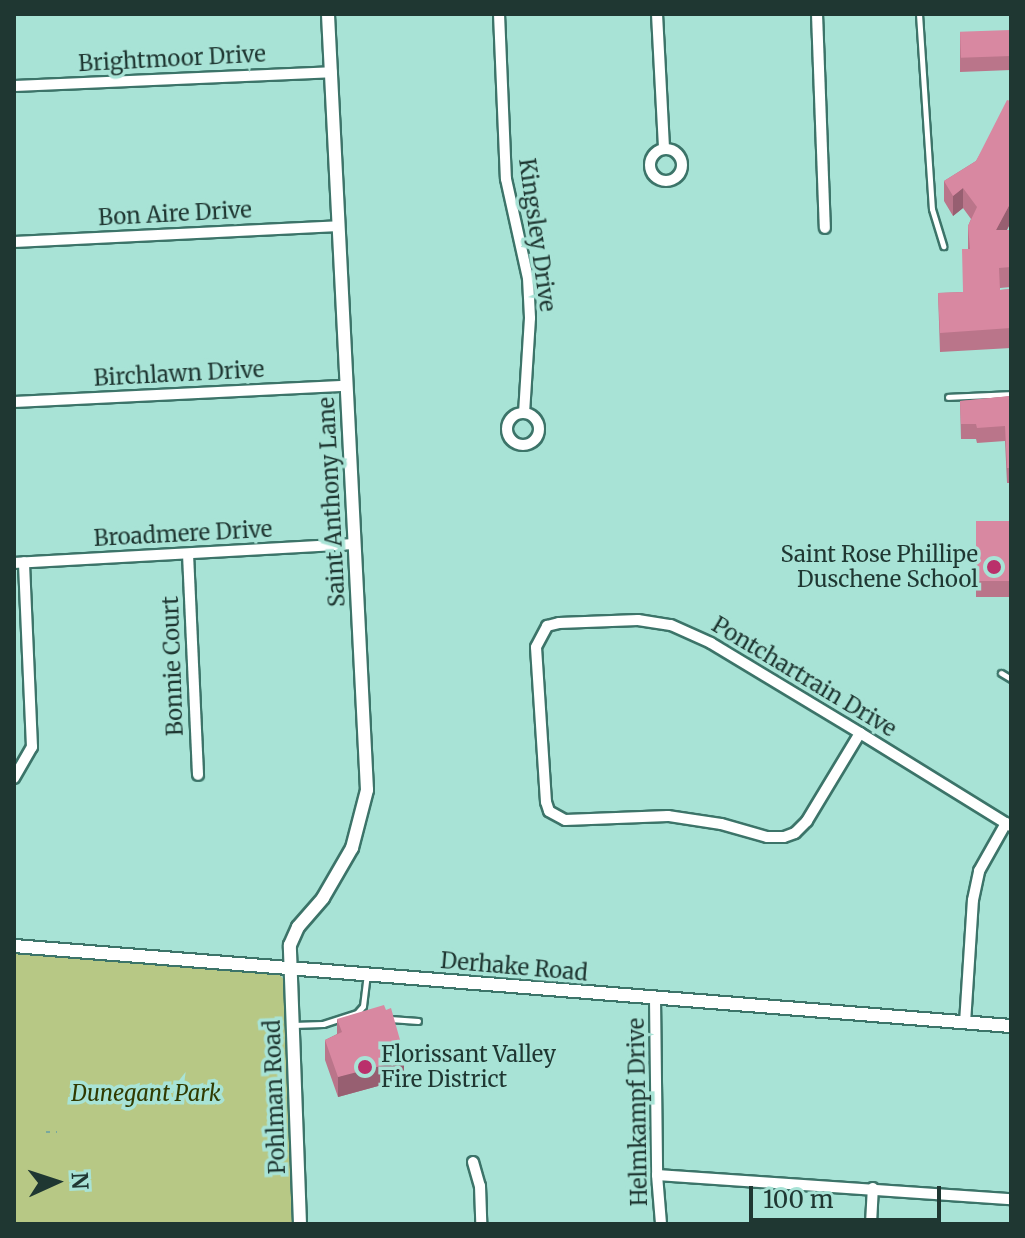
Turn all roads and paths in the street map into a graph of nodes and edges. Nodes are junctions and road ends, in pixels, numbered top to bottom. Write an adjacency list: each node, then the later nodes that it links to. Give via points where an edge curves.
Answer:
1 (328, 14): 6 (street, Saint Anthony Lane)
2 (499, 14): 17 (street, Kingsley Drive, via 506,179 528,278)
3 (657, 14): 8 (street)
4 (817, 14): 10 (street)
5 (919, 14): 12 (lane, via 932,209)
6 (332, 72): 7 (street, Brightmoor Drive); 9 (street, Saint Anthony Lane)
7 (14, 86)
8 (664, 148)
9 (339, 226): 11 (street, Bon Aire Drive); 13 (street, Saint Anthony Lane)
10 (825, 228)
11 (14, 242)
12 (943, 246)
13 (346, 386): 16 (street, Birchlawn Drive); 18 (street, Saint Anthony Lane)
14 (1011, 394): 15 (lane)
15 (948, 397)
16 (14, 402)
17 (524, 413)
18 (353, 544): 19 (street, Broadmere Drive); 28 (street, Saint Anthony Lane, via 367,790 352,848 323,898 298,927 290,945)
19 (188, 554): 20 (street, Broadmere Drive); 24 (street, Bonnie Court)
20 (19, 563): 25 (street, via 32,747)
21 (1001, 673): 22 (lane)
22 (1011, 679)
23 (860, 733): 23 (street, Pontchartrain Drive, via 711,643 671,625 638,620 559,623 547,626 536,647 546,802 556,818 668,816 784,837 807,821); 26 (street, Pontchartrain Drive)
24 (198, 775)
25 (14, 778)
26 (1008, 824): 33 (street, via 979,871)
27 (14, 946): 28 (street, Derhake Road)
28 (290, 968): 29 (street, Derhake Road); 34 (street, Pohlman Road)
29 (367, 974): 30 (street, Derhake Road); 31 (lane)
30 (655, 999): 33 (street, Derhake Road); 39 (street, Helmkampf Drive)
31 (363, 1006): 32 (lane, via 372,1016); 34 (lane, via 323,1024)
32 (418, 1021)
33 (965, 1023): 35 (street, Derhake Road)
34 (293, 1025): 42 (street, Pohlman Road)
35 (1011, 1026)
36 (46, 1132): 37 (path)
37 (57, 1132)
38 (473, 1162): 43 (street)
39 (657, 1175): 40 (street); 44 (street, Helmkampf Drive)
40 (873, 1188): 41 (street); 45 (street)
41 (1011, 1199)
42 (300, 1224)
43 (481, 1224)
44 (661, 1224)
45 (871, 1224)

